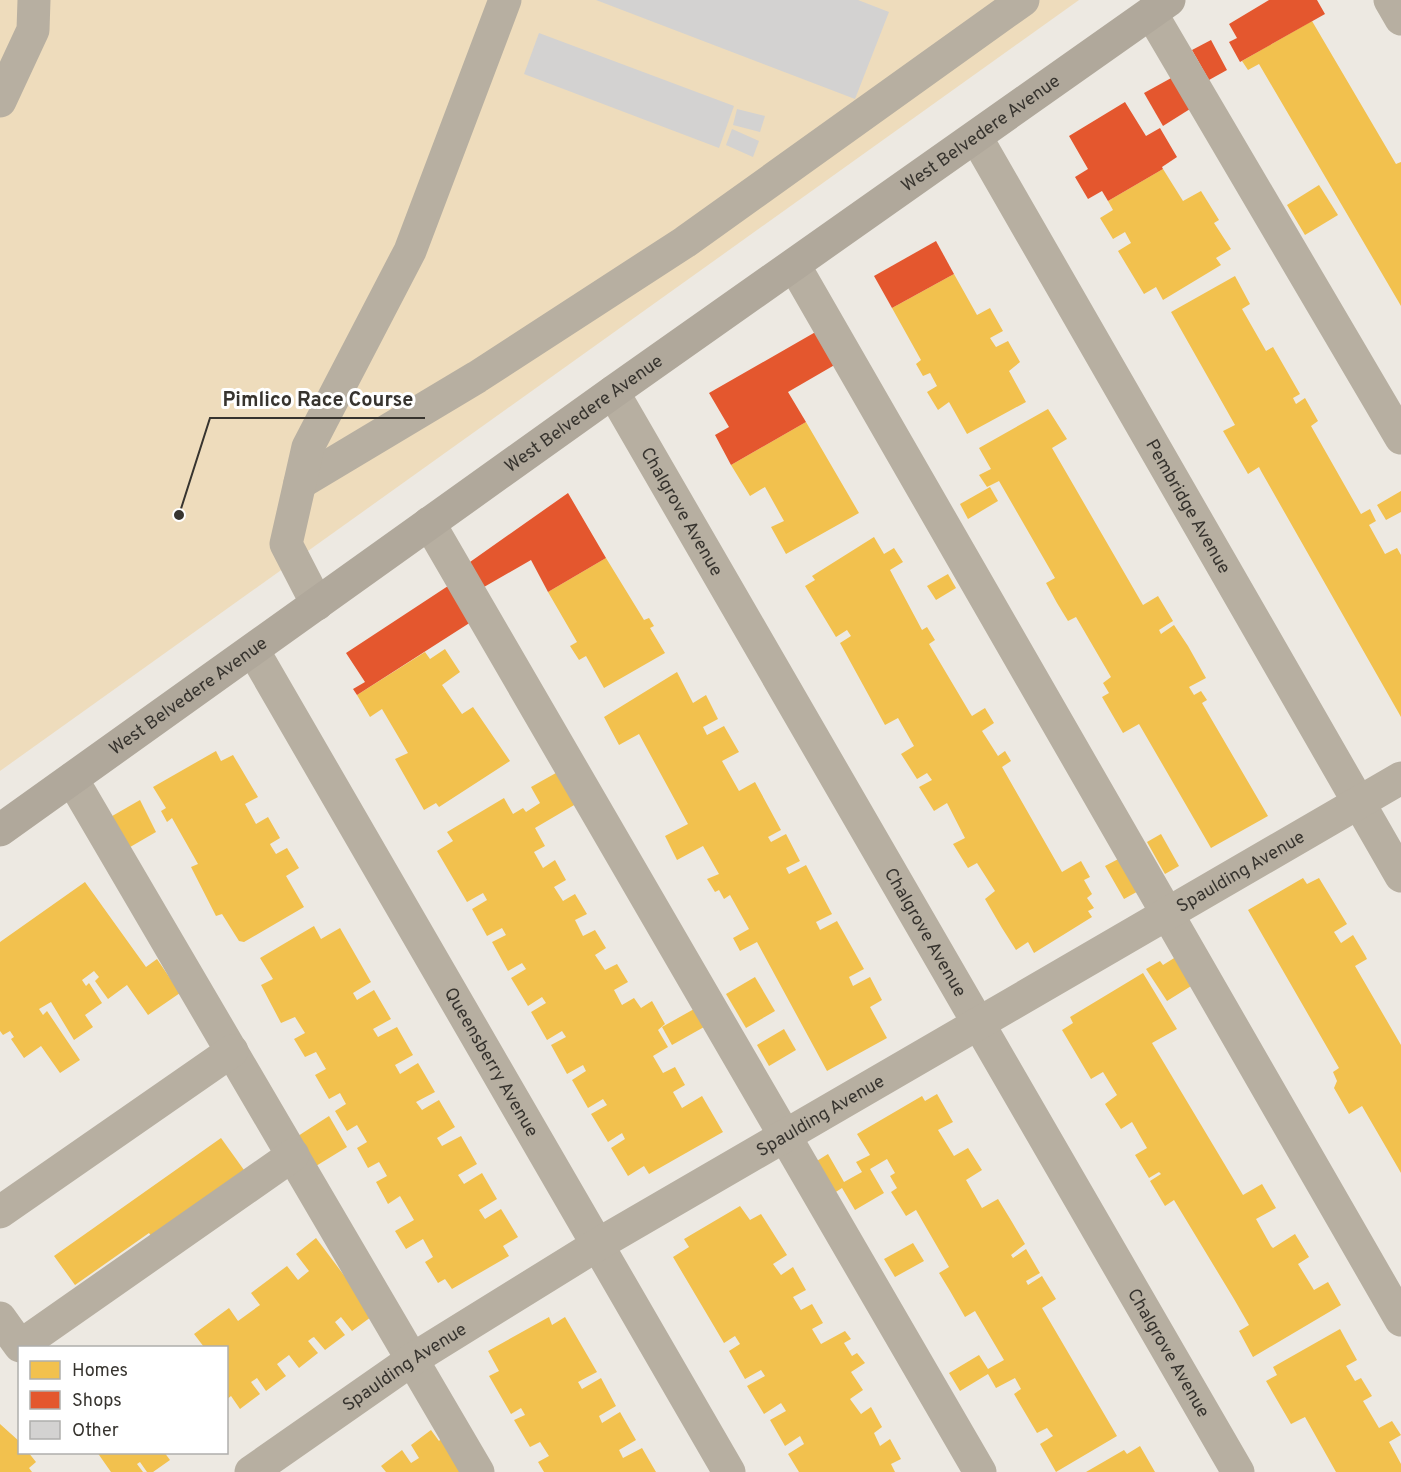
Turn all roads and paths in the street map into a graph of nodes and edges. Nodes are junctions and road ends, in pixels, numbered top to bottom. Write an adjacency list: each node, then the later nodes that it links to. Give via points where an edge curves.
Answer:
1 (34, 0): 7 (street, via 33,30)
2 (505, 0): 12 (street, via 410,251 308,447)
3 (1023, 0): 12 (street, via 685,242 477,377)
4 (1390, 0): 6 (street)
5 (1160, 6): 8 (main road, West Belvedere Avenue); 11 (street)
6 (1401, 19)
7 (0, 101)
8 (976, 137): 9 (main road, West Belvedere Avenue); 18 (street, Pembridge Avenue)
9 (794, 265): 10 (main road, West Belvedere Avenue); 21 (street)
10 (613, 392): 13 (main road, West Belvedere Avenue); 22 (street, Chalgrove Avenue)
11 (1401, 438)
12 (300, 483): 14 (street, via 286,544)
13 (429, 524): 14 (main road, West Belvedere Avenue); 24 (street)
14 (317, 604): 15 (main road, West Belvedere Avenue)
15 (253, 650): 17 (main road, West Belvedere Avenue); 27 (street, Queensberry Avenue)
16 (1401, 778): 18 (street, Spaulding Avenue)
17 (72, 779): 19 (main road, West Belvedere Avenue); 23 (street)
18 (1359, 803): 20 (street, Pembridge Avenue); 21 (street, Spaulding Avenue)
19 (0, 830)
20 (1401, 876)
21 (1168, 914): 22 (street, Spaulding Avenue); 29 (street)
22 (978, 1025): 24 (street, Spaulding Avenue); 35 (street, Chalgrove Avenue)
23 (232, 1051): 25 (street); 26 (street)
24 (785, 1137): 27 (street, Spaulding Avenue); 34 (street)
25 (293, 1155): 28 (street, via 20,1346); 30 (street)
26 (0, 1212)
27 (597, 1245): 30 (street, Spaulding Avenue); 33 (street, Queensberry Avenue)
28 (0, 1318)
29 (1401, 1320)
30 (413, 1359): 31 (street, Spaulding Avenue); 32 (street)
31 (251, 1472)
32 (478, 1472)
33 (729, 1472)
34 (980, 1472)
35 (1238, 1472)

